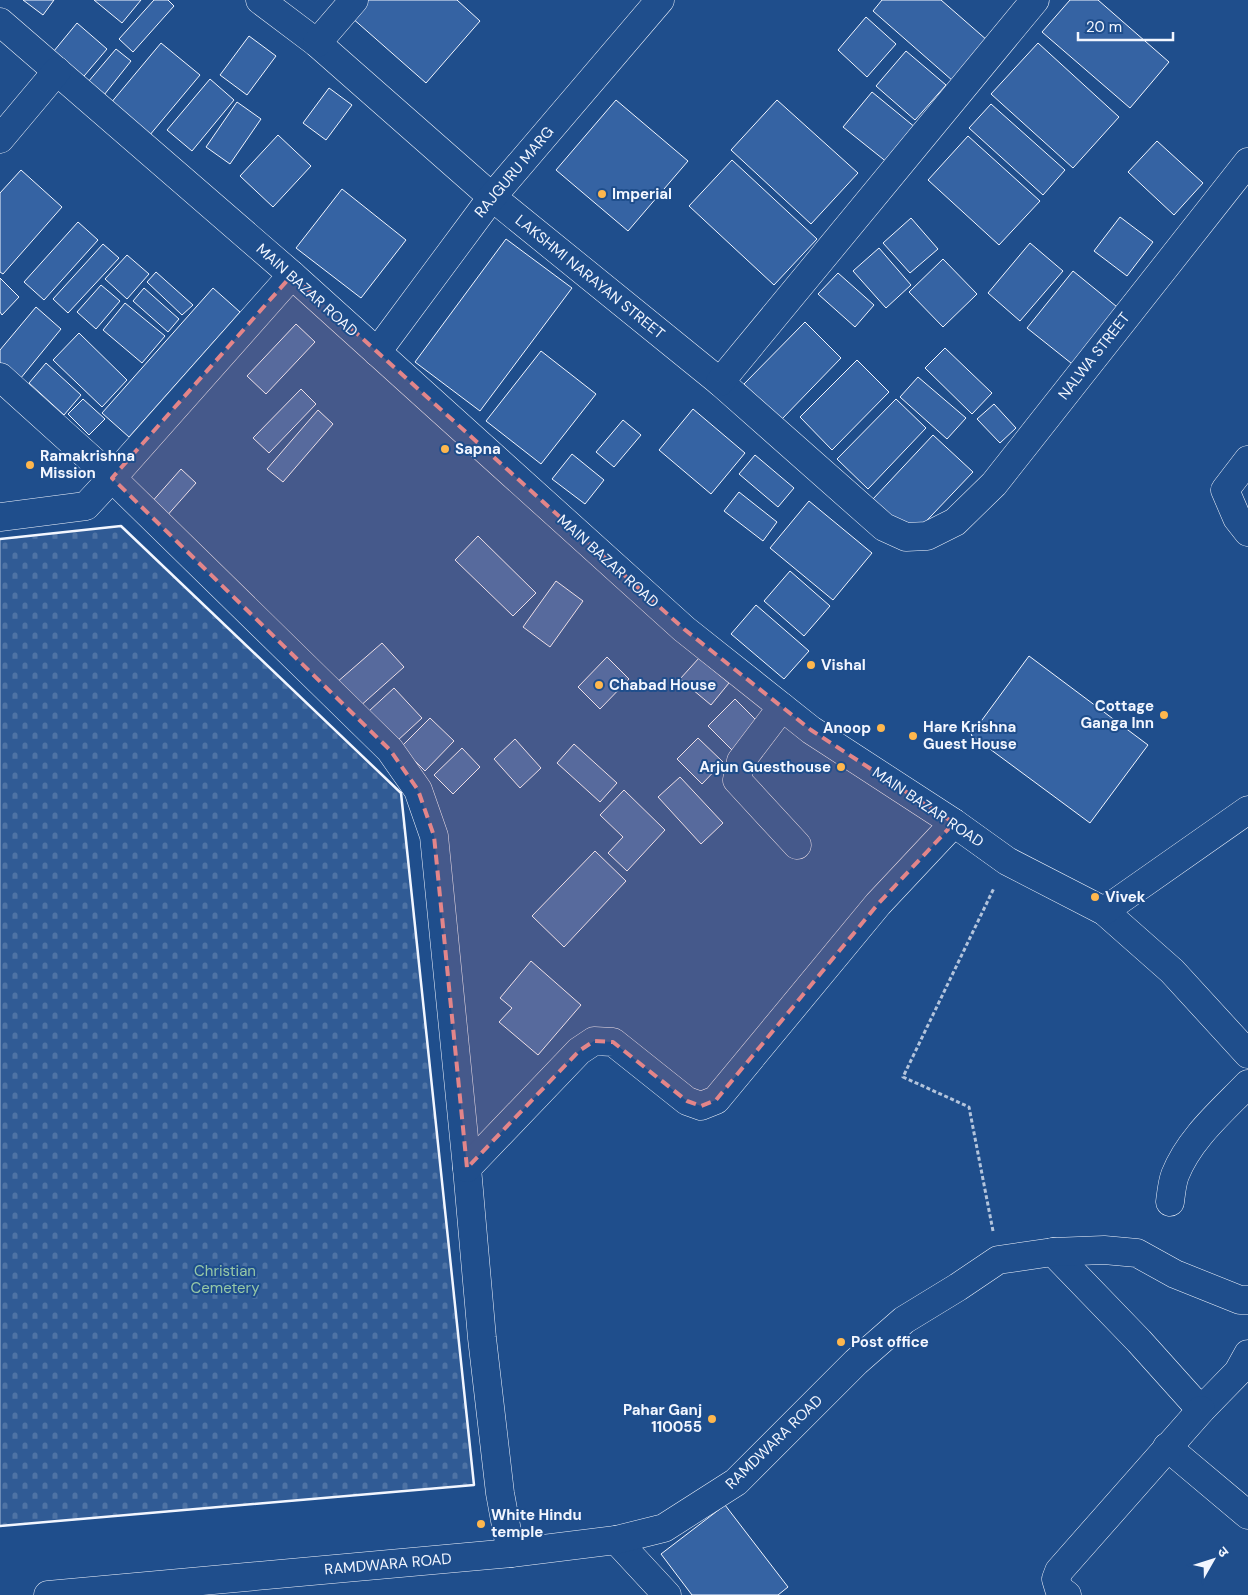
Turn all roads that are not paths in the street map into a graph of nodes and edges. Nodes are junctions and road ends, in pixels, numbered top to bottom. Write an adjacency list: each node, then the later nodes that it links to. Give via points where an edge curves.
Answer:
1 (260, 0): 6 (street, LAKSHMI NARAYAN STREET)
2 (354, 0): 6 (street)
3 (660, 0): 10 (street, RAJGURU MARG)
4 (1035, 0): 14 (street)
5 (0, 22): 7 (street, MAIN BAZAR ROAD)
6 (317, 43): 10 (street, LAKSHMI NARAYAN STREET)
7 (57, 71): 8 (street); 11 (street, MAIN BAZAR ROAD)
8 (0, 139)
9 (1248, 162): 19 (street, NALWA STREET, via 994,484 956,522)
10 (492, 197): 12 (street, RAJGURU MARG); 14 (street, LAKSHMI NARAYAN STREET)
11 (292, 275): 12 (street, MAIN BAZAR ROAD); 16 (street)
12 (377, 352): 20 (street, MAIN BAZAR ROAD, via 684,629)
13 (0, 377): 16 (street)
14 (720, 382): 19 (street, LAKSHMI NARAYAN STREET, via 884,527 906,537)
15 (1248, 460): 18 (street, via 1225,490 1237,518)
16 (112, 478): 17 (street, via 86,506); 27 (street, via 390,750 418,790 434,836)
17 (0, 517)
18 (1248, 532)
19 (927, 536)
20 (782, 707): 22 (street, MAIN BAZAR ROAD, via 811,730); 23 (street, via 741,761 737,780)
21 (1248, 810): 24 (street)
22 (954, 823): 24 (street, MAIN BAZAR ROAD, via 1007,861); 27 (street, via 878,904 716,1100 701,1106 687,1101 613,1042 594,1041 579,1051)
23 (797, 845)
24 (1104, 911): 25 (street, MAIN BAZAR ROAD, via 1172,970)
25 (1248, 1054)
26 (1248, 1084): 28 (street, via 1187,1152 1174,1176)
27 (467, 1168): 36 (street, via 500,1493)
28 (1170, 1202)
29 (1053, 1252): 30 (street, RAMDWARA ROAD, via 1104,1250 1137,1253 1174,1274 1240,1300); 32 (street); 35 (street, RAMDWARA ROAD, via 998,1260 904,1320 856,1362 736,1482 664,1528)
30 (1248, 1300)
31 (1248, 1354): 32 (street, via 1238,1372)
32 (1201, 1410): 33 (street)
33 (1167, 1448): 34 (street); 39 (street, via 1059,1571 1056,1580 1059,1589)
34 (1248, 1516)
35 (616, 1540): 36 (street, RAMDWARA ROAD); 38 (street)
36 (512, 1553): 37 (street, RAMDWARA ROAD)
37 (48, 1595)
38 (667, 1595)
39 (1067, 1595)

